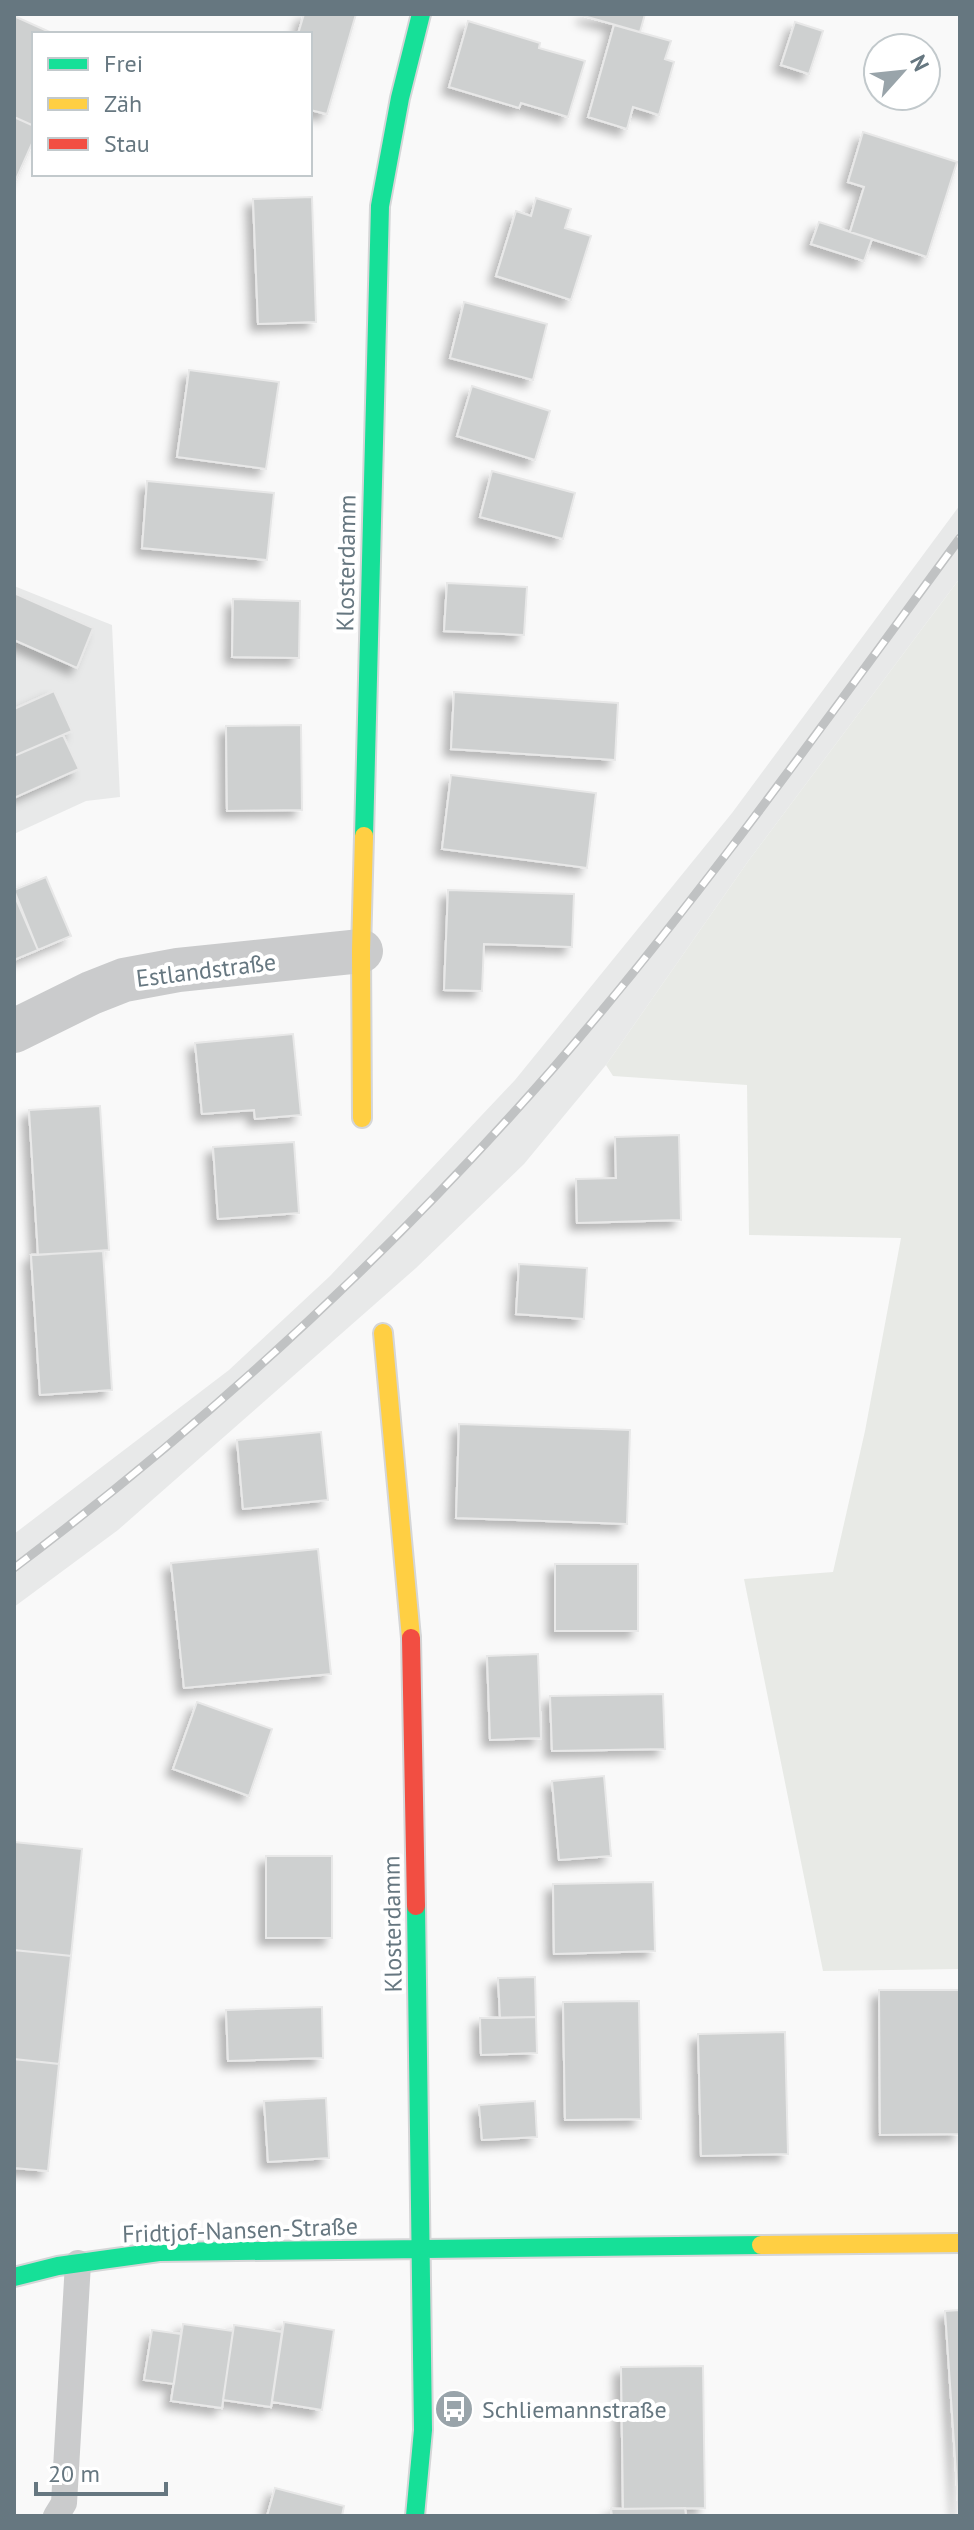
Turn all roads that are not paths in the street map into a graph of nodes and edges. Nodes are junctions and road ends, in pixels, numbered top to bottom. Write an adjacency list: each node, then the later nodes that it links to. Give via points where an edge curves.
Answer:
1 (421, 14): 2 (street, Klosterdamm, via 380,206)
2 (361, 951): 3 (street, Estlandstraße, via 124,980); 4 (street, Klosterdamm)
3 (14, 1031)
4 (362, 1118)
5 (383, 1333): 7 (street, Klosterdamm, via 411,1631)
6 (960, 2243): 7 (street)
7 (421, 2248): 8 (street, Fridtjof-Nansen-Straße, via 159,2252); 11 (street, Klosterdamm, via 423,2430)
8 (78, 2263): 9 (street, Fridtjof-Nansen-Straße); 10 (lane, via 64,2503)
9 (14, 2277)
10 (56, 2516)
11 (415, 2516)

